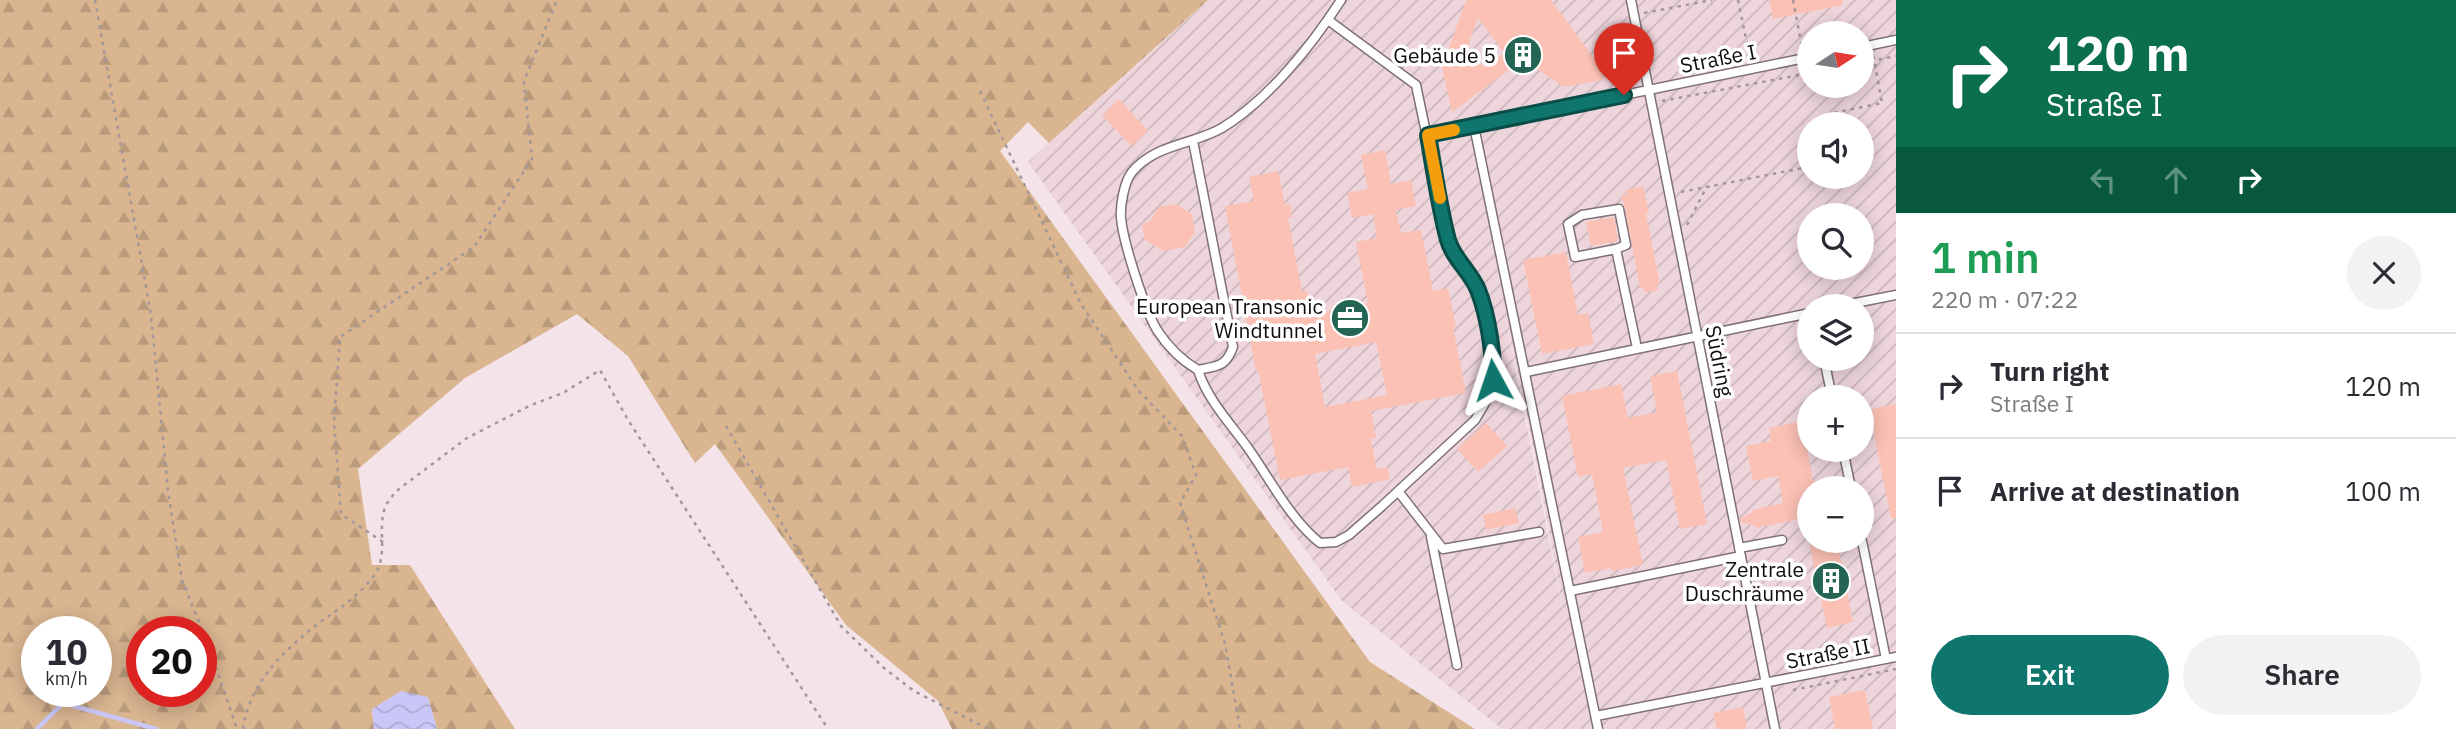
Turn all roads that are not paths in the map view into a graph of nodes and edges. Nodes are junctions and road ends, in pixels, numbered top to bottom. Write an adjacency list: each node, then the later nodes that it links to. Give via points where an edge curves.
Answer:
1 (1341, 0): 3 (lane)
2 (1631, 0): 7 (lane, Südring)
3 (1328, 20): 9 (lane, via 1416,85); 10 (lane, via 1275,84 1223,128)
4 (1896, 40): 5 (lane)
5 (1874, 45)
6 (1797, 60): 7 (lane, Straße I)
7 (1649, 90): 8 (lane, Straße I); 15 (lane, Südring)
8 (1474, 126): 9 (lane, Straße I); 18 (lane)
9 (1428, 135): 19 (lane, via 1448,242 1478,290 1494,363 1493,380 1475,420)
10 (1193, 141): 17 (lane, via 1233,347 1219,366); 17 (lane, via 1158,151 1131,173 1120,217 1156,328 1181,360)
11 (1616, 249): 11 (lane, via 1575,257 1568,224 1582,215 1619,209 1626,245); 16 (lane)
12 (1896, 295): 13 (lane)
13 (1874, 299)
14 (1797, 316): 15 (lane)
15 (1698, 335): 16 (lane); 23 (lane, Südring)
16 (1637, 348): 18 (lane)
17 (1198, 370): 19 (lane, via 1218,408 1320,543 1336,542 1349,534)
18 (1526, 372): 25 (lane)
19 (1398, 491): 21 (lane)
20 (1539, 532): 21 (lane, via 1443,549)
21 (1430, 534): 28 (lane)
22 (1782, 540): 23 (lane)
23 (1740, 552): 25 (lane); 29 (lane, Südring)
24 (1864, 553): 27 (lane)
25 (1570, 591): 30 (lane)
26 (1896, 657): 27 (lane, Straße II)
27 (1886, 659): 29 (lane, Straße II)
28 (1457, 665)
29 (1766, 683): 30 (lane, Straße II); 32 (lane, Südring)
30 (1596, 716): 31 (lane)
31 (1598, 729)
32 (1775, 729)

